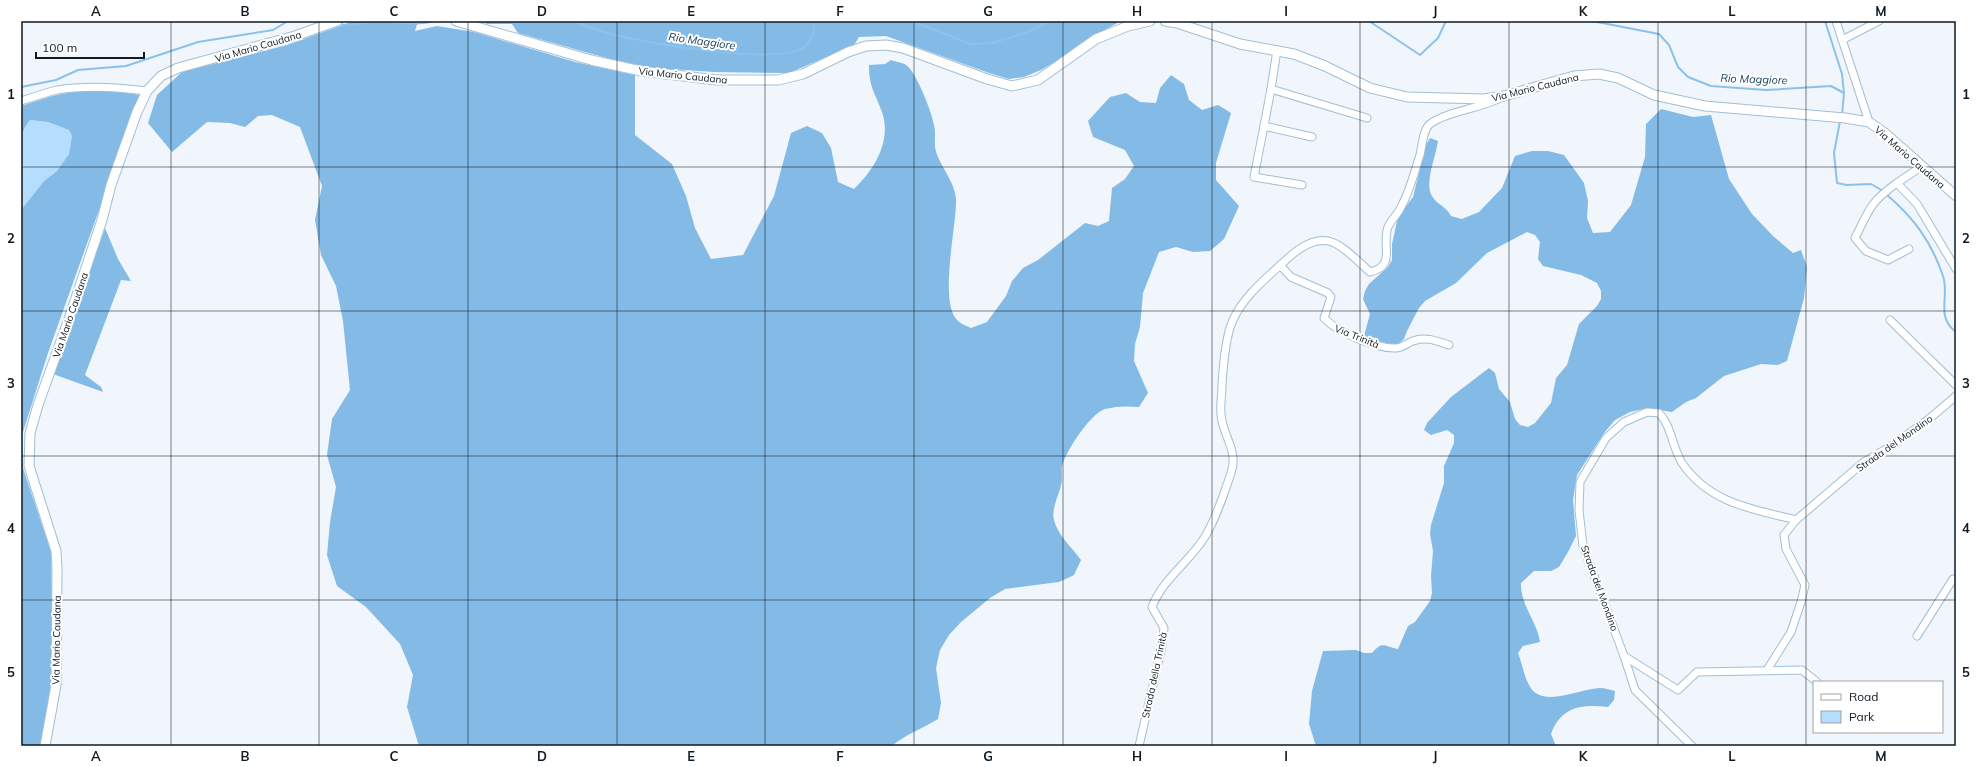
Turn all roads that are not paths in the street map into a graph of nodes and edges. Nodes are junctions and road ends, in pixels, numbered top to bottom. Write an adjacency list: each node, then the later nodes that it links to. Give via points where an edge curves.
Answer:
1 (337, 21): 10 (main road, Via Mario Caudana, via 295,36 178,68 161,76)
2 (456, 21): 3 (main road, Via Mario Caudana, via 591,60 641,71 717,80 778,80 803,74 866,46 886,44 1012,86 1038,80 1096,38)
3 (1150, 21)
4 (1165, 21): 8 (main road, Via Mario Caudana, via 1240,44)
5 (1836, 21): 7 (street)
6 (1879, 21): 7 (street)
7 (1842, 40): 14 (street)
8 (1277, 50): 9 (street); 11 (main road, Via Mario Caudana, via 1325,66 1370,88 1407,97 1484,99)
9 (1271, 89): 13 (street); 15 (street)
10 (147, 91): 12 (street, via 90,86 57,90); 34 (main road, Via Mario Caudana, via 111,185 102,220 30,433 29,466 54,545 57,569 56,685)
11 (1504, 96): 14 (main road, Via Mario Caudana, via 1574,76 1599,74 1618,78 1654,95 1705,106 1840,117); 22 (street, Strada della Trinità, via 1484,106 1437,119 1428,126 1410,186 1402,206 1388,227 1385,239 1386,262 1379,270 1370,272 1340,245 1328,240 1309,243)
12 (21, 101)
13 (1367, 118)
14 (1869, 122): 17 (main road, Via Mario Caudana)
15 (1264, 126): 16 (street); 19 (street, via 1254,177)
16 (1312, 137)
17 (1922, 166): 18 (street); 20 (main road, Via Mario Caudana)
18 (1896, 183): 21 (street, via 1870,206 1855,238 1866,251 1888,260); 23 (street, via 1917,204)
19 (1302, 185)
20 (1956, 196)
21 (1909, 249)
22 (1280, 265): 25 (street, Via Trinità, via 1291,277 1328,293 1330,297 1324,318 1331,326 1388,348 1398,348 1414,340 1431,339); 35 (street, Strada della Trinità, via 1245,301 1233,320 1223,366 1221,419 1233,452 1234,463 1206,535 1161,589 1152,607 1164,628)
23 (1956, 269)
24 (1890, 320): 26 (street)
25 (1449, 345)
26 (1956, 385)
27 (1956, 396): 28 (street, Strada del Mondino, via 1901,439 1864,462)
28 (1796, 520): 31 (street, Strada del Mondino, via 1747,509 1716,496 1681,462 1666,420 1659,413 1647,412 1624,422 1606,438 1588,466 1580,482 1579,510 1583,546); 32 (street, Strada del Mondino, via 1784,536 1786,549 1805,585 1791,632)
29 (1956, 580): 30 (street, via 1953,579)
30 (1917, 636)
31 (1624, 656): 32 (street, via 1678,690 1698,672); 36 (street, Strada del Mondino, via 1635,690)
32 (1767, 670): 33 (street, via 1802,670)
33 (1816, 681)
34 (45, 746)
35 (1139, 746)
36 (1692, 746)

